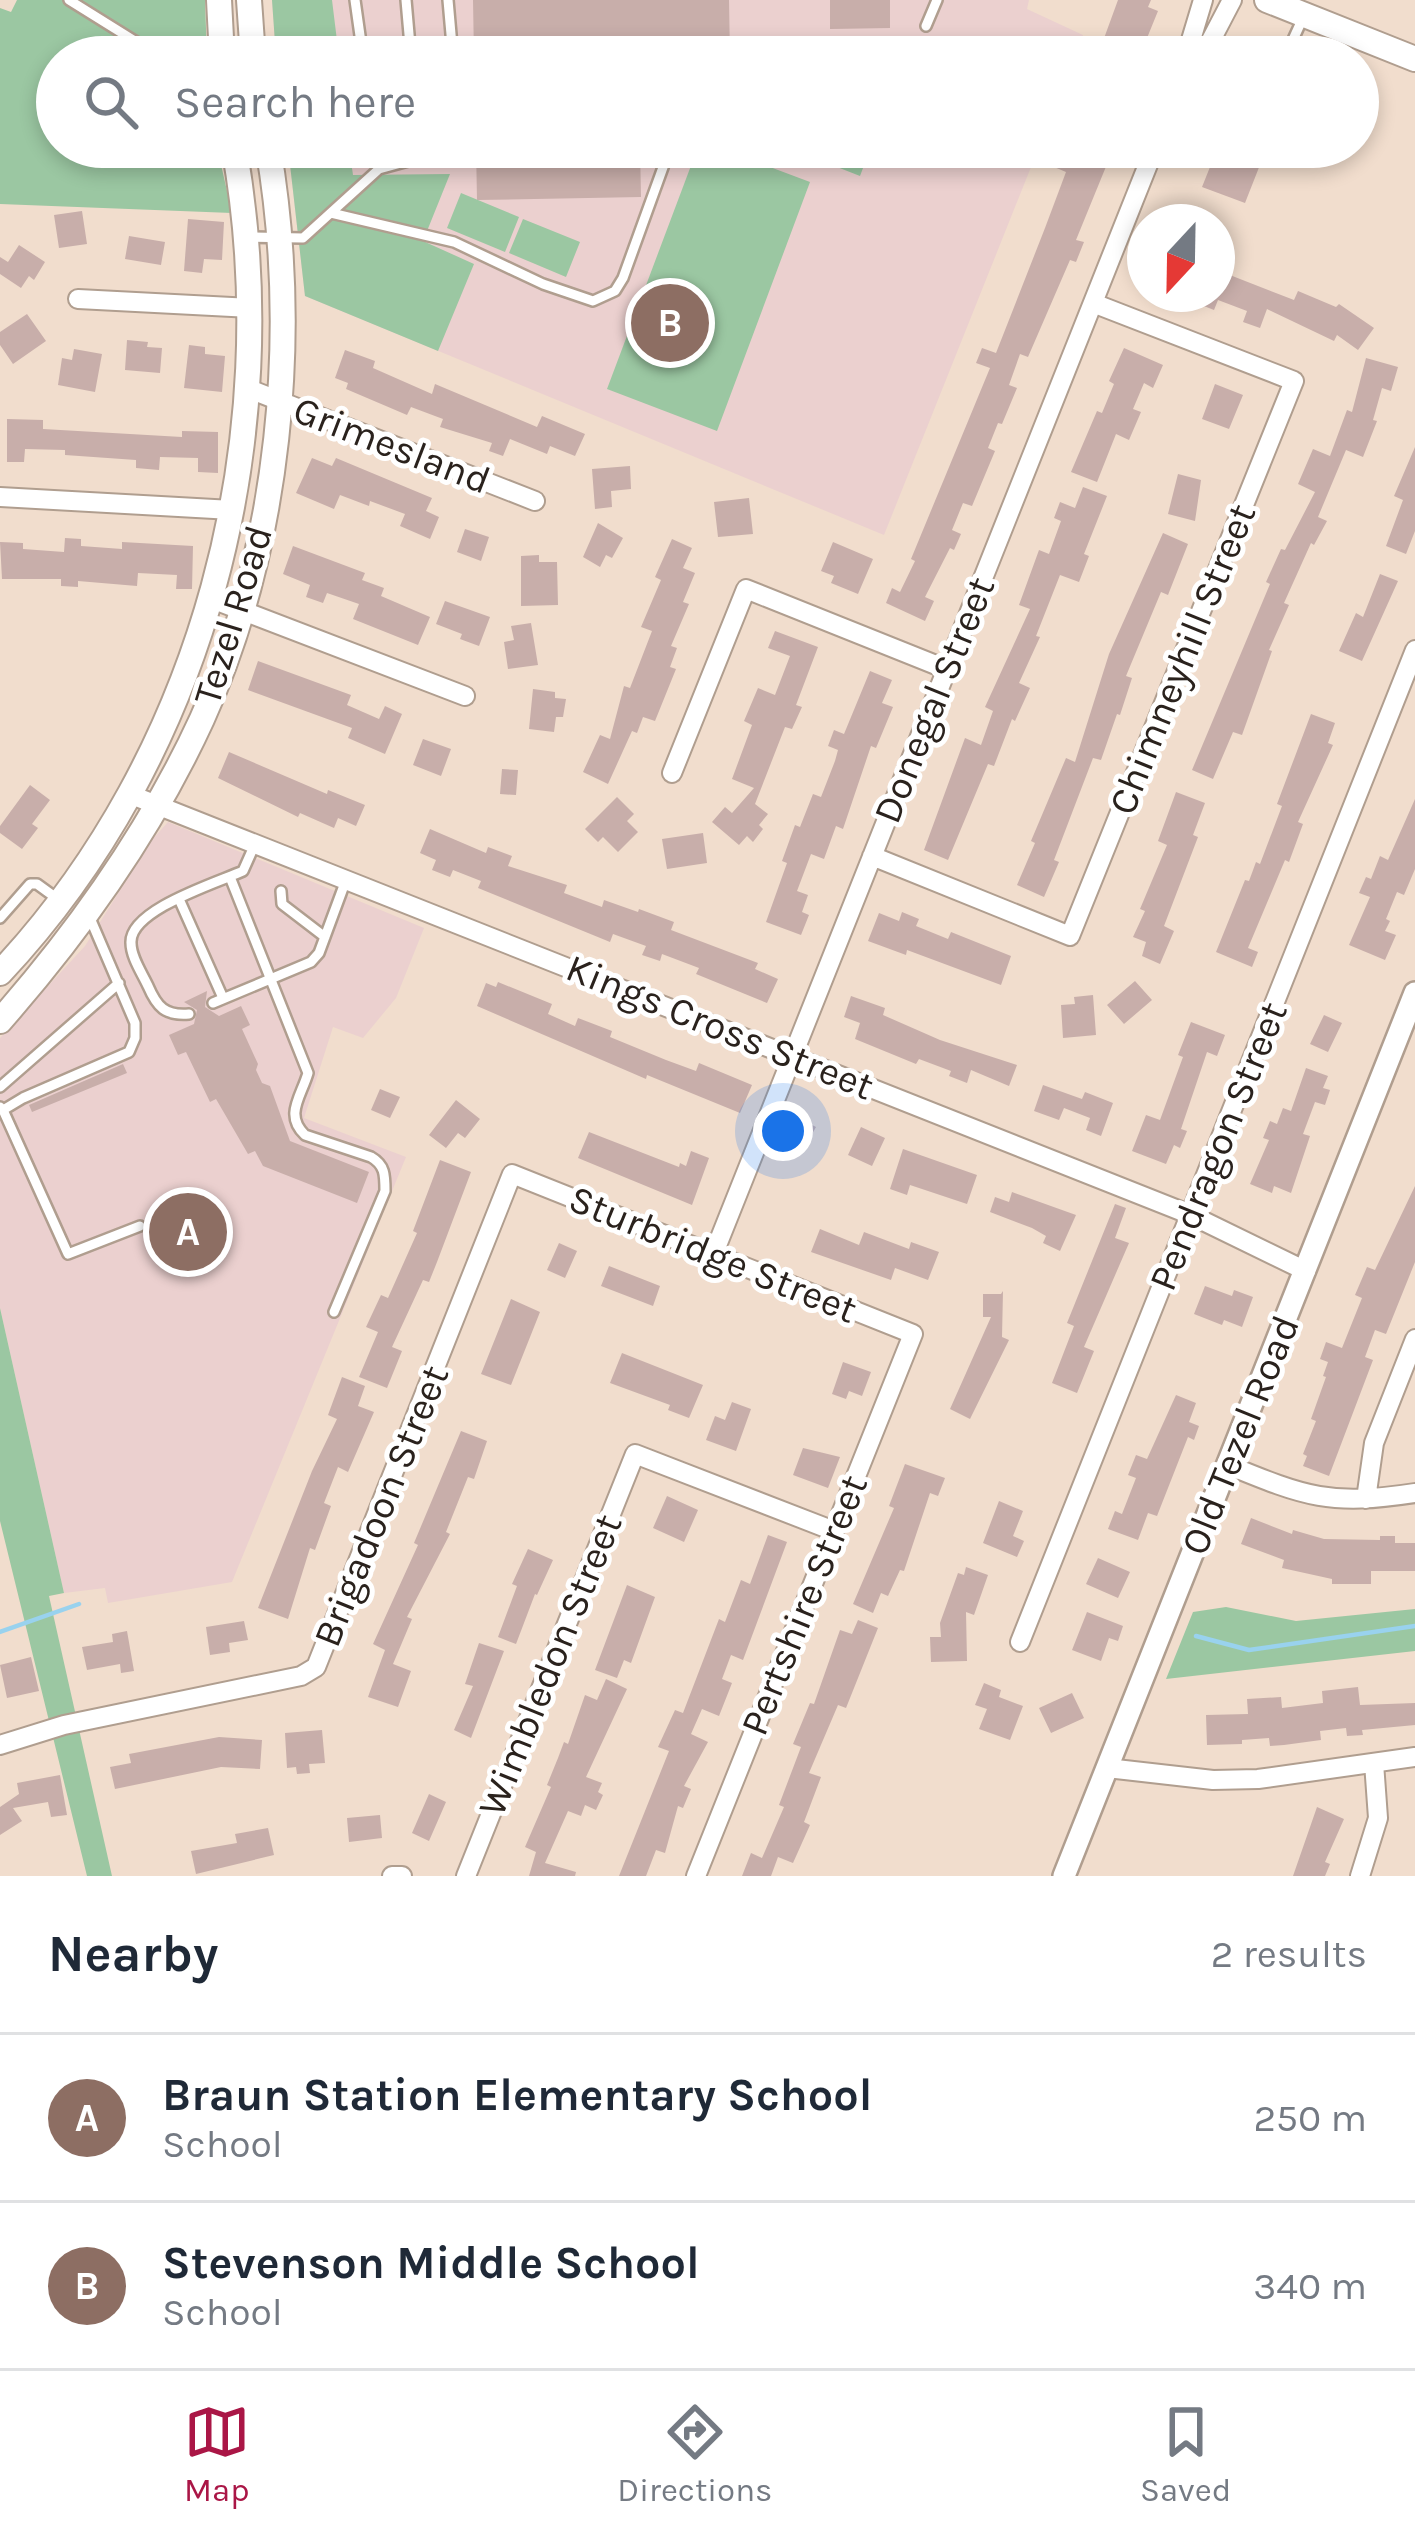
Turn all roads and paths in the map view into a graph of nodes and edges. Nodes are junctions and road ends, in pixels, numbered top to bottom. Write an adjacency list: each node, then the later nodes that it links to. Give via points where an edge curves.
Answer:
1 (69, 0): 13 (lane)
2 (219, 0): 14 (main road)
3 (249, 0): 15 (main road)
4 (355, 0): 16 (lane)
5 (406, 0): 17 (lane)
6 (448, 0): 18 (lane)
7 (937, 0): 12 (lane)
8 (1203, 0): 19 (street)
9 (1232, 0): 20 (street)
10 (1267, 0): 11 (main road)
11 (1304, 15): 21 (lane); 22 (main road)
12 (926, 26)
13 (127, 36)
14 (221, 36)
15 (252, 36)
16 (360, 36)
17 (409, 36)
18 (451, 36)
19 (1192, 36)
20 (1213, 36)
21 (1295, 36)
22 (1357, 36)
23 (1379, 45): 24 (main road)
24 (1415, 59)
25 (237, 168): 33 (main road, Tezel Road)
26 (270, 168): 32 (main road, Tezel Road)
27 (384, 168): 30 (lane)
28 (663, 168): 31 (lane, via 623,278 593,301 454,242)
29 (1148, 168): 35 (street, Donegal Street)
30 (379, 169): 31 (lane)
31 (331, 214): 32 (lane, via 304,238)
32 (278, 235): 33 (lane); 38 (main road, Tezel Road)
33 (247, 237): 36 (main road, Tezel Road)
34 (78, 299): 36 (street)
35 (1093, 303): 45 (street, Donegal Street); 51 (street, Chimneyhill Street, via 1294,381 1070,936)
36 (250, 308): 37 (main road, Tezel Road)
37 (249, 389): 38 (street, Grimesland); 41 (main road, Tezel Road)
38 (278, 400): 40 (street, Grimesland); 43 (main road, Tezel Road, via 266,505)
39 (0, 497): 41 (street)
40 (535, 501)
41 (232, 510): 42 (main road, Tezel Road)
42 (212, 598): 43 (street); 48 (main road, Tezel Road)
43 (241, 610): 46 (street); 49 (main road, Tezel Road, via 204,715)
44 (1415, 650): 70 (street, Pendragon Street)
45 (946, 670): 47 (street, via 746,589); 51 (street, Donegal Street)
46 (464, 695)
47 (672, 773)
48 (129, 794): 49 (street, Kings Cross Street); 56 (main road, Tezel Road)
49 (156, 805): 50 (street, Kings Cross Street); 57 (main road, Tezel Road)
50 (255, 844): 52 (lane, via 243,871); 53 (street, Kings Cross Street)
51 (872, 856): 66 (street, Donegal Street)
52 (230, 877): 55 (lane); 61 (lane)
53 (346, 880): 59 (lane); 66 (street, Kings Cross Street)
54 (281, 891): 59 (lane, via 282,904)
55 (179, 899): 61 (lane, via 218,1000); 64 (lane, via 146,914 132,928 130,946 155,1004)
56 (59, 900): 58 (lane, via 30,884); 60 (main road, Tezel Road)
57 (88, 914): 62 (lane); 65 (main road, Tezel Road)
58 (0, 918)
59 (325, 937): 61 (lane, via 311,962)
60 (0, 973)
61 (270, 979): 74 (lane, via 308,1073 293,1120 305,1136 371,1157 385,1173)
62 (119, 983): 67 (lane); 68 (lane, via 136,1023 129,1052)
63 (1415, 993): 73 (street, Old Tezel Road)
64 (189, 1014)
65 (0, 1022)
66 (795, 1055): 70 (street, Kings Cross Street); 72 (street, Donegal Street)
67 (0, 1087)
68 (2, 1108): 71 (lane, via 68,1254)
69 (512, 1174): 72 (street, Sturbridge Street); 82 (street, Brigadoon Street, via 316,1667)
70 (1191, 1215): 73 (street, Kings Cross Street); 81 (street, Pendragon Street)
71 (140, 1226)
72 (714, 1252): 75 (street, Sturbridge Street)
73 (1306, 1271): 77 (street, Old Tezel Road)
74 (334, 1312)
75 (913, 1334): 80 (street, Pertshire Street)
76 (1415, 1339): 79 (street, via 1374,1443)
77 (1228, 1465): 79 (street, via 1303,1495); 85 (street, Old Tezel Road)
78 (1415, 1493): 79 (street)
79 (1366, 1498)
80 (834, 1532): 88 (street, Wimbledon Street, via 634,1454); 89 (street, Pertshire Street)
81 (1020, 1642)
82 (0, 1745)
83 (1415, 1757): 84 (street)
84 (1373, 1763): 85 (street, via 1214,1780); 91 (street, via 1378,1818)
85 (1107, 1768): 90 (street, Old Tezel Road)
86 (392, 1876): 87 (street)
87 (402, 1876)
88 (466, 1876)
89 (696, 1876)
90 (1064, 1876)
91 (1360, 1876)

